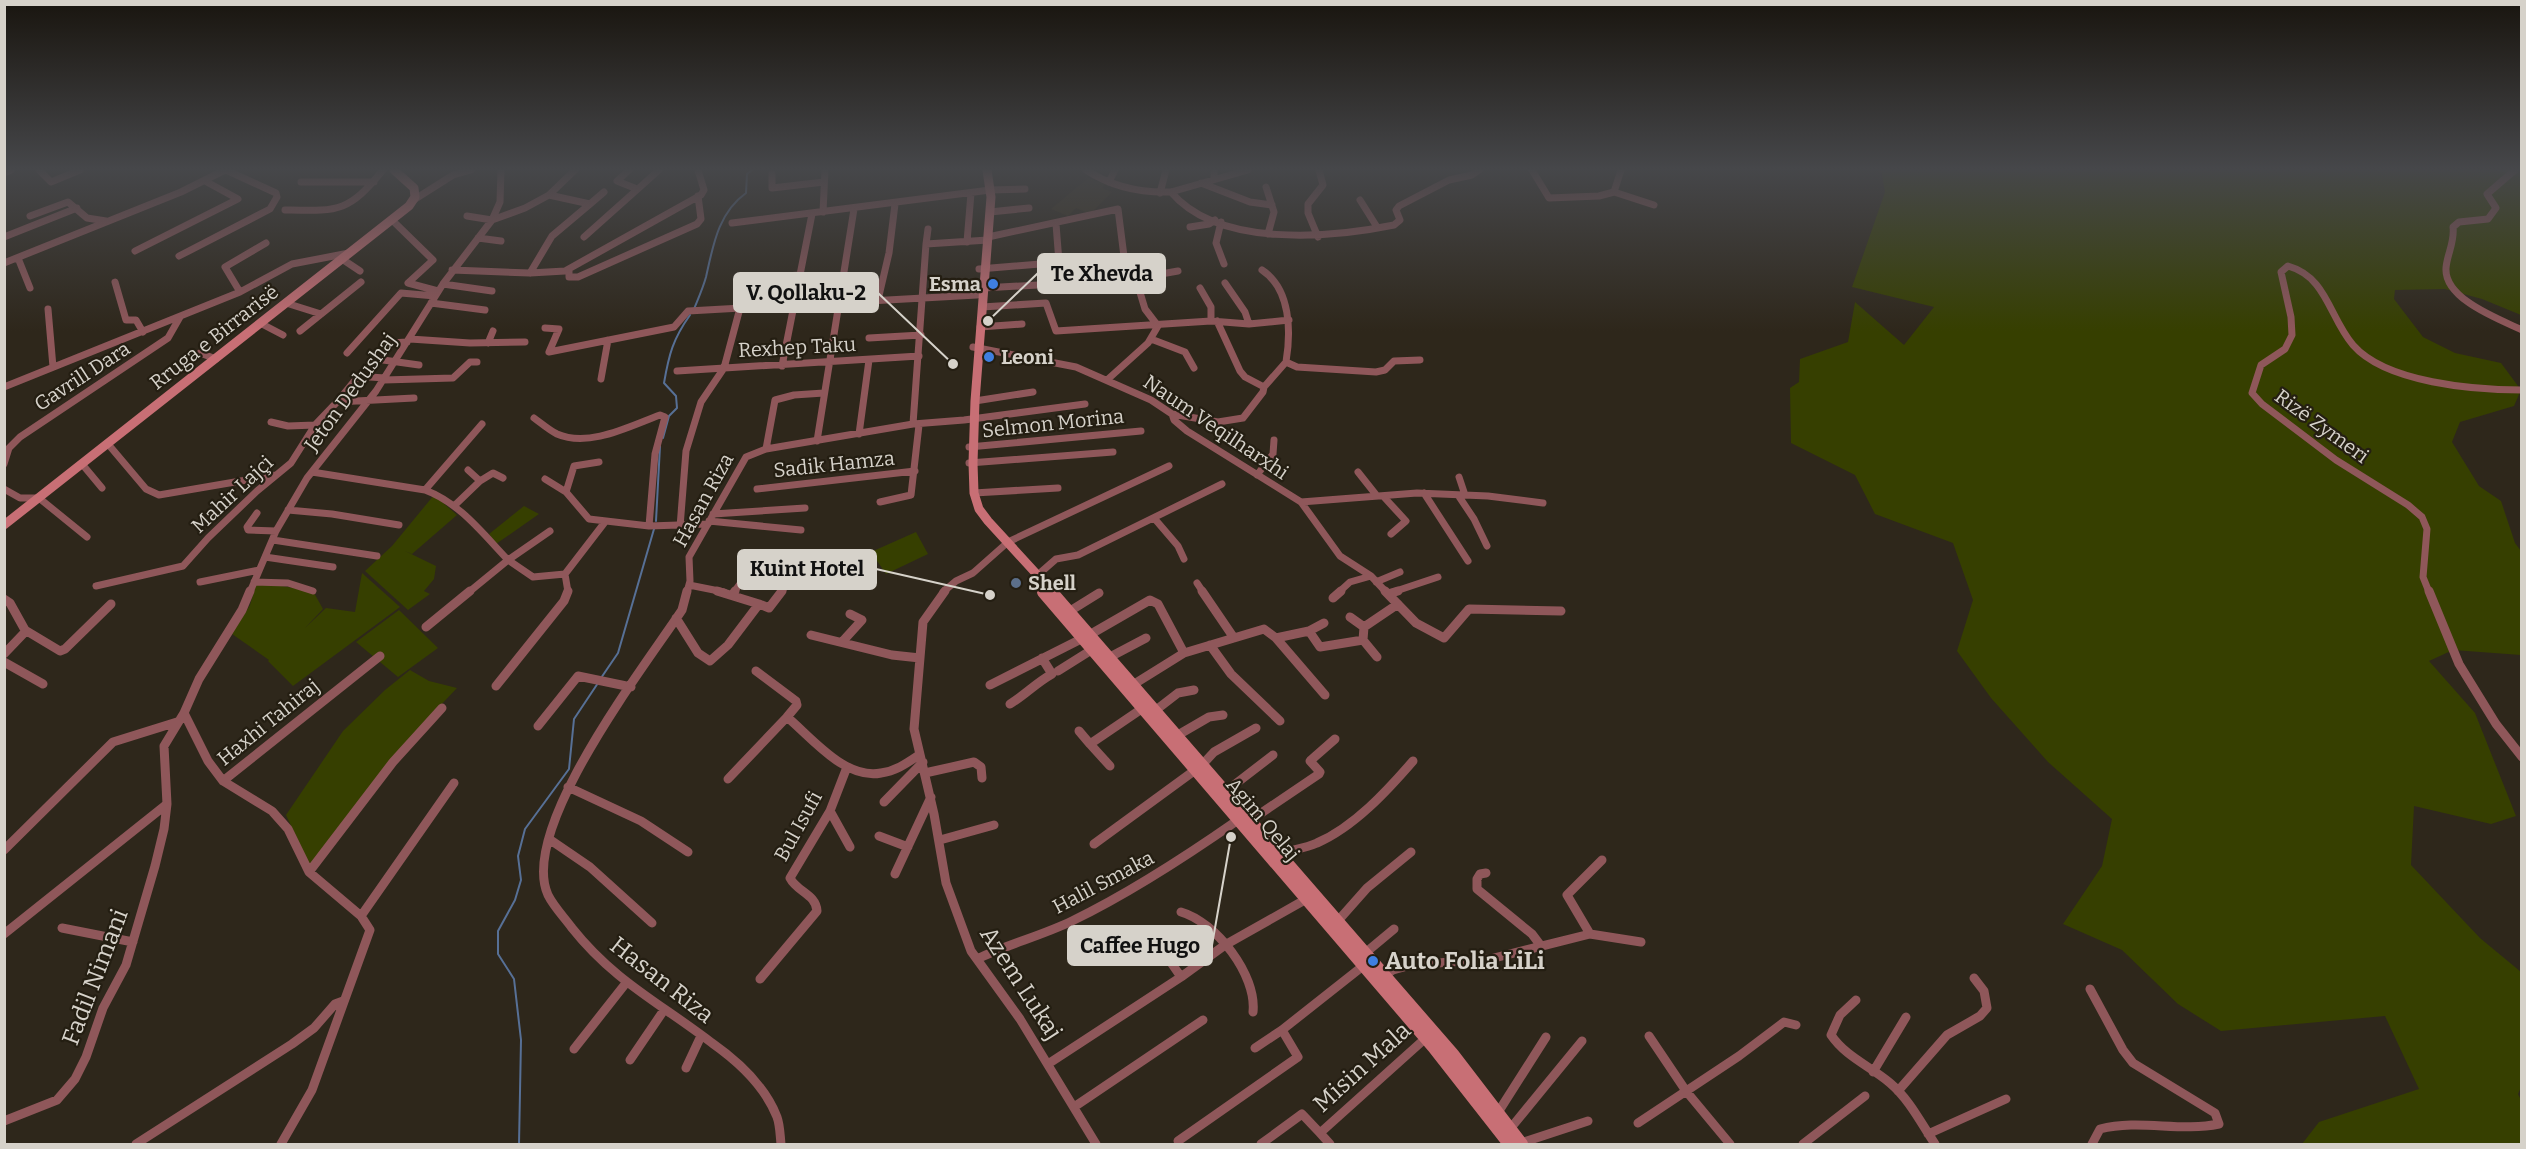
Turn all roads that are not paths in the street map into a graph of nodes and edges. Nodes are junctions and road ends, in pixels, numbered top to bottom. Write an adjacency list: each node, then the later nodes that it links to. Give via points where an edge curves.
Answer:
1 (37, 224): 32 (street)
2 (103, 224): 45 (street)
3 (189, 224): 41 (street)
4 (241, 224): 43 (street)
5 (387, 224): 42 (main road, Rruga e Birrarisë)
6 (396, 224): 69 (street, via 433,260 408,283)
7 (489, 224): 35 (street, Jeton Dedushaj)
8 (567, 224): 56 (street, via 552,236)
9 (599, 224): 33 (street)
10 (649, 224): 50 (street)
11 (697, 224): 50 (street, via 578,277 569,277)
12 (810, 224): 57 (street)
13 (852, 224): 73 (street)
14 (893, 224): 71 (street)
15 (969, 224): 38 (street)
16 (984, 224): 36 (main road)
17 (987, 224): 36 (main road)
18 (1056, 224): 36 (street); 47 (street)
19 (1120, 224): 44 (street)
20 (1210, 224): 28 (street)
21 (1218, 224): 49 (street, via 1216,243)
22 (1226, 224): 31 (street)
23 (1272, 224): 31 (street)
24 (1312, 224): 34 (street)
25 (1375, 224): 29 (street)
26 (1395, 224): 29 (street)
27 (2457, 224): 89 (street, via 2453,227 2455,237 2446,275 2451,286 2465,299)
28 (1190, 227)
29 (1377, 227): 34 (street)
30 (928, 229): 40 (street)
31 (1268, 234): 34 (street)
32 (4, 237)
33 (584, 237)
34 (1318, 237)
35 (478, 238): 37 (street); 52 (street, Jeton Dedushaj)
36 (983, 240): 38 (street); 51 (main road)
37 (501, 241)
38 (967, 242): 40 (street)
39 (266, 243): 68 (street, via 225,267)
40 (926, 244): 70 (street)
41 (135, 251)
42 (351, 252): 46 (main road, Rruga e Birrarisë); 68 (street, Gavrill Dara, via 292,264)
43 (178, 256)
44 (1125, 257): 47 (street); 60 (street)
45 (18, 258): 48 (street); 64 (street)
46 (342, 259): 54 (street); 72 (main road, Rruga e Birrarisë)
47 (1059, 262): 51 (street)
48 (4, 263)
49 (1224, 264)
50 (569, 269): 56 (street)
51 (982, 269): 67 (main road)
52 (452, 270): 56 (street); 69 (street, Jeton Dedushaj)
53 (1262, 270): 81 (street, via 1284,301)
54 (360, 271)
55 (1178, 272): 59 (street)
56 (530, 273)
57 (800, 275): 58 (street); 74 (street)
58 (738, 279)
59 (1136, 279): 60 (street); 86 (street, via 1145,309)
60 (1127, 280): 67 (street)
61 (115, 282): 92 (street, via 126,320 136,320)
62 (361, 282): 79 (street)
63 (1225, 283): 85 (street)
64 (30, 288)
65 (1200, 288): 82 (street, via 1208,297)
66 (492, 291): 69 (street)
67 (980, 291): 70 (street); 76 (main road); 102 (main road)
68 (240, 292): 80 (street, Gavrill Dara)
69 (437, 293): 78 (street); 98 (street, Jeton Dedushaj); 104 (street, via 401,293)
70 (923, 297): 71 (street); 94 (street)
71 (878, 300): 73 (street)
72 (286, 303): 79 (street); 83 (main road, Rruga e Birrarisë)
73 (838, 303): 74 (street); 112 (street)
74 (795, 305): 75 (street); 115 (street)
75 (740, 308): 96 (street, via 688,311 674,327); 117 (street)
76 (982, 308): 86 (street, via 1046,303 1056,331); 87 (main road)
77 (48, 309): 116 (street, Gavrill Dara)
78 (485, 310)
79 (321, 314): 90 (street)
80 (180, 317): 92 (street, Gavrill Dara); 152 (street, Gavrill Dara, via 173,332 160,344 20,437 9,448)
81 (1289, 320): 85 (street); 111 (street)
82 (1214, 321): 85 (street); 86 (street); 126 (street, via 1245,377)
83 (260, 323): 93 (street); 106 (main road, Rruga e Birrarisë)
84 (1022, 324): 87 (street)
85 (1249, 324)
86 (1158, 326): 97 (street)
87 (980, 327): 102 (main road)
88 (545, 328): 96 (street, via 559,329 549,352)
89 (2522, 330)
90 (300, 331)
91 (493, 331): 100 (street)
92 (142, 332): 116 (street, Gavrill Dara)
93 (283, 335)
94 (921, 335): 95 (street); 105 (street)
95 (869, 338)
96 (608, 339): 123 (street)
97 (1151, 339): 118 (street, via 1185,352); 124 (street)
98 (409, 340): 100 (street); 101 (street); 109 (street, Jeton Dedushaj)
99 (525, 342): 100 (street)
100 (488, 343)
101 (390, 346)
102 (977, 347): 124 (street, Naum Veqilharxhi, via 1076,367); 132 (main road); 137 (main road)
103 (200, 353): 106 (street)
104 (347, 353)
105 (919, 356): 107 (street, Rexhep Taku); 140 (street)
106 (216, 359): 146 (main road, Rruga e Birrarisë)
107 (869, 360): 112 (street, Rexhep Taku); 143 (street)
108 (1420, 360): 111 (street, via 1394,362 1376,372 1297,367)
109 (396, 362): 113 (street); 114 (street, via 376,359); 122 (street, Jeton Dedushaj)
110 (477, 362): 122 (street, via 470,362 453,378)
111 (1286, 362): 126 (street)
112 (830, 363): 115 (street, Rexhep Taku); 129 (street)
113 (419, 365)
114 (369, 366)
115 (782, 366): 117 (street, Rexhep Taku)
116 (53, 367): 125 (street, Gavrill Dara)
117 (724, 368): 119 (street, Rexhep Taku); 192 (street, via 701,402 686,451)
118 (1194, 368)
119 (676, 371)
120 (370, 377): 122 (street)
121 (356, 379): 133 (street, Mahir Lajçi)
122 (384, 379): 131 (street, Jeton Dedushaj)
123 (601, 379)
124 (1107, 380): 135 (street, Naum Veqilharxhi)
125 (4, 387)
126 (1264, 387): 135 (street, via 1238,420 1218,422)
127 (2522, 390): 280 (street, Rizë Zymeri, via 2431,382 2365,356 2340,329 2313,278 2298,267 2288,266 2281,272 2290,306 2291,341 2265,361 2256,375 2252,393 2336,460 2422,518 2427,529 2424,577 2459,664 2496,724)
128 (1033, 392): 132 (street)
129 (824, 393): 145 (street); 148 (street, via 775,400)
130 (414, 398): 131 (street)
131 (371, 399): 133 (street); 157 (street, Jeton Dedushaj)
132 (975, 401): 137 (main road)
133 (337, 402): 141 (street, Mahir Lajçi)
134 (1086, 404): 137 (street, Hasan Riza)
135 (1172, 414): 160 (street, Naum Veqilharxhi, via 1187,431)
136 (534, 418): 191 (street, via 555,433 585,438 665,417 657,445)
137 (972, 419): 140 (street, Hasan Riza); 147 (main road)
138 (271, 422): 141 (street)
139 (482, 424): 170 (street)
140 (916, 424): 143 (street, Hasan Riza); 156 (street)
141 (315, 425): 159 (street, Mahir Lajçi, via 291,463)
142 (1141, 431): 147 (street, Selmon Morina)
143 (859, 434): 145 (street, Hasan Riza)
144 (1274, 440): 160 (street, via 1273,454)
145 (817, 441): 148 (street, Hasan Riza)
146 (108, 444): 153 (main road, Rruga e Birrarisë); 159 (street, via 146,489 159,495)
147 (971, 447): 151 (main road)
148 (766, 449): 187 (street, Hasan Riza, via 741,463)
149 (1113, 452): 151 (street)
150 (599, 462): 171 (street, via 574,466)
151 (971, 463): 172 (main road); 199 (main road, via 968,494 973,511)
152 (4, 464)
153 (82, 464): 166 (street); 177 (main road, Rruga e Birrarisë)
154 (1169, 466): 199 (street, Azem Lukaj)
155 (468, 470): 164 (street)
156 (915, 471): 169 (street, Sadik Hamza); 178 (street, via 911,495)
157 (312, 472): 170 (street); 183 (street, Jeton Dedushaj)
158 (1358, 472): 175 (street)
159 (278, 474): 219 (street, Mahir Lajçi, via 183,566)
160 (1257, 475): 179 (street, Naum Veqilharxhi)
161 (1459, 477): 174 (street)
162 (502, 478): 164 (street, via 492,473)
163 (545, 479): 171 (street)
164 (480, 482): 181 (street)
165 (1222, 484): 186 (street)
166 (102, 488)
167 (1058, 488): 172 (street)
168 (4, 489): 176 (street)
169 (757, 489)
170 (425, 490): 181 (street, via 438,493)
171 (566, 492): 188 (street, via 589,519)
172 (974, 493): 199 (main road, via 984,516)
173 (1424, 494): 174 (street); 175 (street); 205 (street)
174 (1462, 495): 180 (street); 200 (street)
175 (1380, 496): 179 (street); 196 (street, via 1406,521)
176 (20, 498): 177 (street); 185 (street)
177 (39, 498): 185 (main road, Rruga e Birrarisë); 197 (street)
178 (880, 502)
179 (1301, 502): 214 (street, via 1340,556)
180 (1543, 503)
181 (454, 506): 203 (street)
182 (805, 508): 187 (street)
183 (288, 510): 190 (street); 194 (street, Jeton Dedushaj)
184 (257, 513): 194 (street, via 248,530)
185 (17, 516): 189 (main road, Rruga e Birrarisë)
186 (1154, 518): 204 (street, via 1178,546); 212 (street, via 1078,555 1060,557)
187 (710, 520): 192 (street); 193 (street); 218 (street, Hasan Riza, via 689,557)
188 (605, 522): 191 (street); 210 (street)
189 (4, 525)
190 (399, 525)
191 (649, 526): 192 (street)
192 (680, 527)
193 (801, 530)
194 (276, 531): 198 (street, Jeton Dedushaj)
195 (550, 531): 203 (street)
196 (1391, 534)
197 (87, 537)
198 (273, 540): 201 (street); 202 (street, Jeton Dedushaj)
199 (1005, 544): 212 (main road, Agim Qelaj); 253 (street, Azem Lukaj, via 973,573 940,595 923,622)
200 (1487, 546)
201 (377, 556)
202 (265, 557): 207 (street); 208 (street, Jeton Dedushaj)
203 (508, 560): 210 (street, via 533,577); 235 (street)
204 (1184, 560)
205 (1468, 561)
206 (823, 565): 227 (street, via 803,568 769,608)
207 (333, 567)
208 (259, 570): 215 (street); 216 (street, Jeton Dedushaj)
209 (1400, 572): 214 (street)
210 (565, 574): 260 (street, via 568,592 564,601)
211 (745, 577): 222 (street)
212 (1034, 577): 232 (main road, Agim Qelaj)
213 (1438, 577): 223 (street)
214 (1373, 579): 223 (street); 224 (street, via 1350,582)
215 (200, 582)
216 (254, 582): 220 (street, via 288,583); 268 (street, Jeton Dedushaj)
217 (1197, 583): 242 (street)
218 (689, 585): 222 (street); 233 (street, Hasan Riza)
219 (96, 586)
220 (313, 591)
221 (1099, 593): 232 (street)
222 (733, 594): 227 (street)
223 (1388, 594): 228 (street)
224 (1333, 598)
225 (4, 599): 237 (street)
226 (111, 604): 237 (street, via 63,650)
227 (759, 604): 233 (street, via 723,652 710,661 698,653)
228 (1398, 604): 229 (street, via 1416,623 1444,638 1461,613 1469,609); 236 (street)
229 (1561, 611)
230 (850, 615): 245 (street, via 862,620)
231 (1350, 616): 236 (street)
232 (1072, 617): 240 (main road, Agim Qelaj)
233 (676, 618): 261 (street, Hasan Riza)
234 (1324, 623): 238 (street)
235 (426, 627)
236 (1364, 627): 244 (street)
237 (26, 631): 248 (street)
238 (1309, 632): 243 (street); 244 (street, via 1320,647)
239 (811, 635): 245 (street)
240 (1087, 635): 247 (main road, Agim Qelaj); 249 (street, via 1150,600 1158,604); 251 (main road, Agim Qelaj); 254 (street)
241 (1146, 638): 251 (street)
242 (1234, 638): 243 (street, via 1264,629); 246 (street)
243 (1276, 638): 264 (street)
244 (1363, 640): 252 (street)
245 (842, 642): 253 (street)
246 (1210, 645): 249 (street); 271 (street, via 1231,675)
247 (1093, 650): 257 (street); 262 (main road, Agim Qelaj)
248 (4, 654)
249 (1184, 654): 262 (street)
250 (380, 656): 289 (street, Haxhi Tahiraj)
251 (1110, 657): 262 (main road, Agim Qelaj)
252 (1377, 657)
253 (920, 658): 281 (street, Azem Lukaj, via 914,729)
254 (1042, 658): 259 (street); 265 (street, via 1052,674)
255 (4, 662): 258 (street)
256 (756, 671): 270 (street, via 796,700 797,705)
257 (1058, 671)
258 (43, 684)
259 (990, 685)
260 (496, 686)
261 (631, 687): 273 (street, via 579,676); 291 (street, Hasan Riza)
262 (1130, 687): 267 (main road, Agim Qelaj)
263 (1194, 690): 267 (street, via 1178,693)
264 (1325, 695)
265 (1010, 704)
266 (442, 708): 310 (street, via 393,762)
267 (1149, 709): 276 (main road, Agim Qelaj); 278 (street); 285 (main road, Agim Qelaj)
268 (184, 713): 272 (street, Fadil Nimani); 289 (street, via 208,761)
269 (1222, 715): 276 (street, via 1209,717)
270 (787, 717): 284 (street); 288 (street)
271 (1280, 721)
272 (177, 722): 295 (street, Fadil Nimani, via 164,746); 305 (street, via 113,742)
273 (538, 726)
274 (1256, 728): 285 (street, via 1214,752)
275 (1079, 731): 278 (street)
276 (1178, 735): 285 (main road, Agim Qelaj)
277 (1335, 739): 297 (street, Halil Smaka, via 1310,761 1319,774)
278 (1090, 744): 283 (street)
279 (1273, 755): 292 (street)
280 (2522, 757)
281 (921, 759): 284 (street, via 883,775); 286 (street, Azem Lukaj); 294 (street)
282 (1413, 761): 308 (street, via 1348,822 1315,843)
283 (1110, 766)
284 (847, 767): 296 (street, Bul Isufi)
285 (1199, 767): 292 (main road, Agim Qelaj); 297 (main road, Agim Qelaj); 302 (street)
286 (925, 773): 287 (street, via 974,762 981,767); 293 (street, Azem Lukaj)
287 (982, 778)
288 (728, 779)
289 (223, 781): 310 (street, Haxhi Tahiraj, via 272,811 288,829)
290 (454, 783): 315 (street)
291 (568, 787): 300 (street, Hasan Riza); 306 (street, via 641,821)
292 (1225, 792): 297 (main road, Agim Qelaj)
293 (931, 797): 301 (street, Azem Lukaj); 303 (street)
294 (884, 802)
295 (167, 804): 320 (street); 323 (street, Fadil Nimani, via 155,866)
296 (830, 811): 304 (street); 332 (street, Bul Isufi, via 790,878 795,887 814,899 817,911)
297 (1244, 822): 308 (main road, Agim Qelaj); 327 (street, Halil Smaka, via 1099,906)
298 (994, 825): 301 (street)
299 (879, 837): 303 (street)
300 (549, 839): 316 (street, via 590,867); 333 (street, Hasan Riza, via 543,868 548,895 576,934)
301 (940, 840): 327 (street, Azem Lukaj, via 946,883 963,935)
302 (1095, 844)
303 (908, 846): 312 (street)
304 (850, 847)
305 (4, 850)
306 (688, 852)
307 (1411, 852): 317 (street, via 1367,888)
308 (1275, 856): 313 (main road, Agim Qelaj)
309 (1602, 860): 321 (street, via 1567,895)
310 (309, 872): 315 (street, Haxhi Tahiraj)
311 (1486, 873): 326 (street, via 1477,879 1477,890 1526,928)
312 (895, 874)
313 (1310, 897): 317 (main road, Agim Qelaj); 325 (street)
314 (1181, 912): 325 (street, via 1206,924)
315 (361, 916): 336 (street, via 370,930)
316 (652, 923)
317 (1333, 924): 328 (main road, Agim Qelaj)
318 (62, 928): 323 (street)
319 (1394, 929): 328 (street)
320 (4, 934)
321 (1590, 934): 324 (street); 326 (street)
322 (1141, 936): 329 (street, via 1164,951)
323 (133, 942): 360 (street, Fadil Nimani, via 75,1078 57,1100)
324 (1641, 942)
325 (1226, 945): 329 (street); 338 (street, via 1252,990)
326 (1541, 946): 330 (street, via 1490,959 1411,965)
327 (977, 959): 351 (street, Azem Lukaj)
328 (1364, 960): 330 (main road, Agim Qelaj); 342 (street)
329 (1181, 977): 351 (street)
330 (1380, 978): 343 (main road, Agim Qelaj)
331 (1974, 978): 355 (street, via 1984,991 1987,1008 1947,1035)
332 (760, 979)
333 (626, 983): 337 (street, Hasan Riza); 349 (street)
334 (2090, 989): 377 (street, via 2133,1063 2215,1113 2220,1124 2116,1125 2100,1129)
335 (1856, 1000): 353 (street, via 1835,1021 1831,1035 1843,1052)
336 (344, 1001): 367 (street, via 335,1004 314,1028 292,1044); 368 (street, via 312,1090)
337 (664, 1010): 344 (street, Hasan Riza); 350 (street)
338 (1253, 1012)
339 (1906, 1017): 353 (street)
340 (1203, 1020): 358 (street)
341 (1796, 1025): 354 (street, via 1784,1022)
342 (1282, 1030): 348 (street); 366 (street, via 1299,1057)
343 (1429, 1035): 359 (main road, Agim Qelaj); 364 (street, Misin Mala)
344 (701, 1036): 352 (street); 369 (street, Hasan Riza, via 741,1064 762,1090 778,1115)
345 (1649, 1036): 354 (street)
346 (1546, 1037): 359 (street)
347 (1582, 1041): 363 (street)
348 (1255, 1048)
349 (574, 1049)
350 (630, 1060)
351 (1048, 1064): 358 (street, Azem Lukaj)
352 (686, 1068)
353 (1873, 1072): 355 (street)
354 (1686, 1091): 362 (street); 374 (street)
355 (1898, 1091): 365 (street)
356 (1865, 1096): 375 (street)
357 (2006, 1100): 365 (street)
358 (1074, 1107): 370 (street, Azem Lukaj)
359 (1494, 1116): 363 (main road, Agim Qelaj); 373 (main road, Agim Qelaj)
360 (4, 1121)
361 (1588, 1121): 373 (street)
362 (1638, 1124)
363 (1510, 1130): 373 (main road, Agim Qelaj)
364 (1320, 1133): 371 (street, Misin Mala, via 1302,1114); 372 (street, Misin Mala)
365 (1928, 1134): 376 (street)
366 (1178, 1141)
367 (136, 1144)
368 (281, 1144)
369 (781, 1144)
370 (1096, 1144)
371 (1261, 1144)
372 (1330, 1144)
373 (1517, 1144)
374 (1730, 1144)
375 (1803, 1144)
376 (1935, 1144)
377 (2092, 1144)

